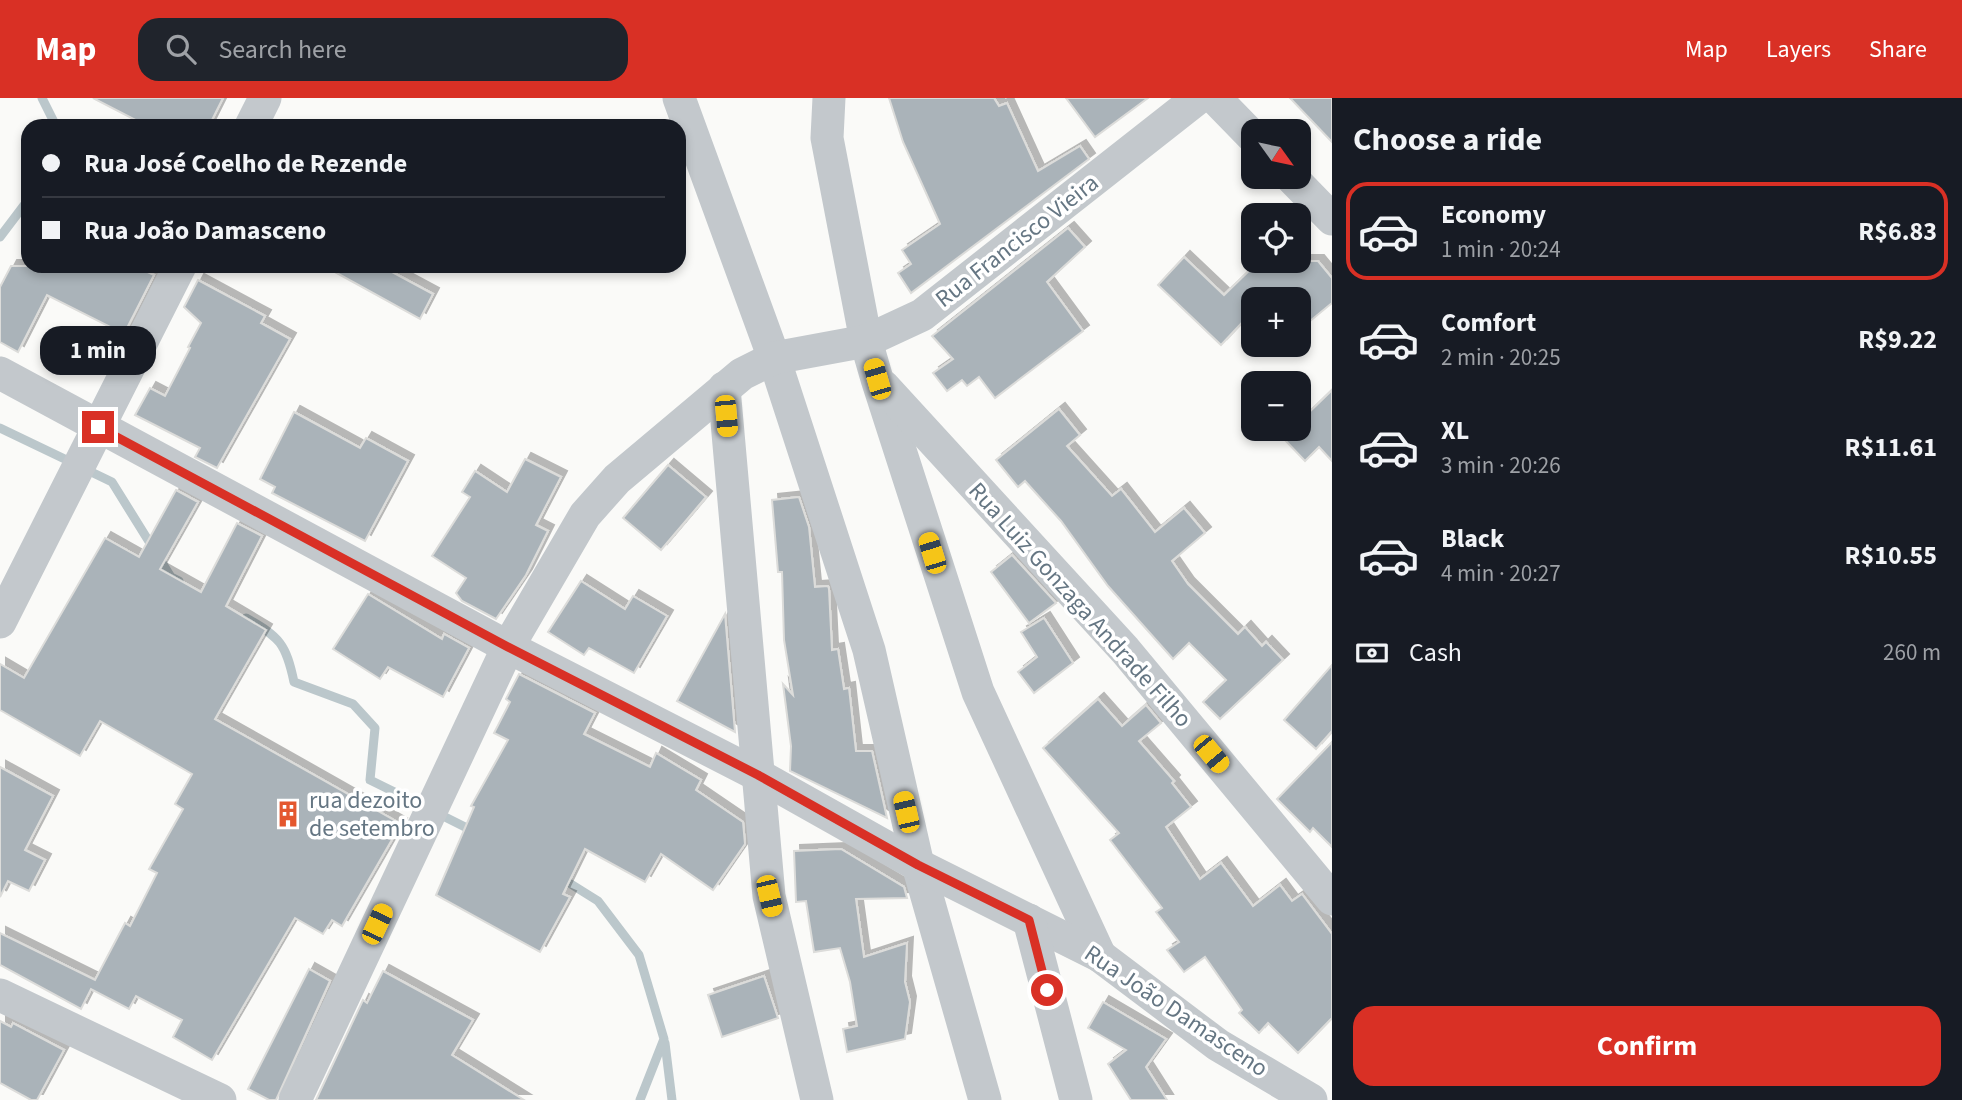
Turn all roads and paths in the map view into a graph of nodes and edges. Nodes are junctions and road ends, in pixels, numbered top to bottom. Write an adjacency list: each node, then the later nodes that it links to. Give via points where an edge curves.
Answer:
1 (265, 98): 6 (street)
2 (680, 98): 12 (street)
3 (829, 98): 11 (street, via 827,138)
4 (1198, 98): 11 (street, Rua Francisco Vieira, via 922,315)
5 (1215, 98): 7 (street)
6 (254, 119)
7 (1241, 125)
8 (1303, 189): 9 (street)
9 (1332, 219)
10 (176, 273): 16 (street)
11 (866, 341): 12 (street, Rua Francisco Vieira); 14 (street)
12 (774, 358): 15 (street, Rua Francisco Vieira); 20 (street, via 869,650)
13 (0, 373): 16 (street, Rua João Damasceno)
14 (877, 379): 21 (street, Rua Luiz Gonzaga Andrade Filho, via 1125,650); 23 (street, via 978,692)
15 (724, 388): 18 (street, Rua Francisco Vieira, via 617,479 585,515); 19 (street)
16 (98, 427): 17 (street); 18 (street, Rua João Damasceno)
17 (0, 622)
18 (508, 647): 19 (street, Rua João Damasceno); 27 (street, Rua Francisco Vieira)
19 (758, 775): 20 (street, Rua João Damasceno); 28 (street, via 769,896)
20 (918, 865): 22 (street, Rua João Damasceno); 29 (street)
21 (1332, 900)
22 (1029, 920): 23 (street, Rua João Damasceno); 25 (street)
23 (1100, 956): 30 (street, Rua João Damasceno, via 1218,1045)
24 (0, 995): 26 (street)
25 (1069, 1095)
26 (220, 1100)
27 (295, 1100)
28 (817, 1100)
29 (985, 1100)
30 (1311, 1100)

